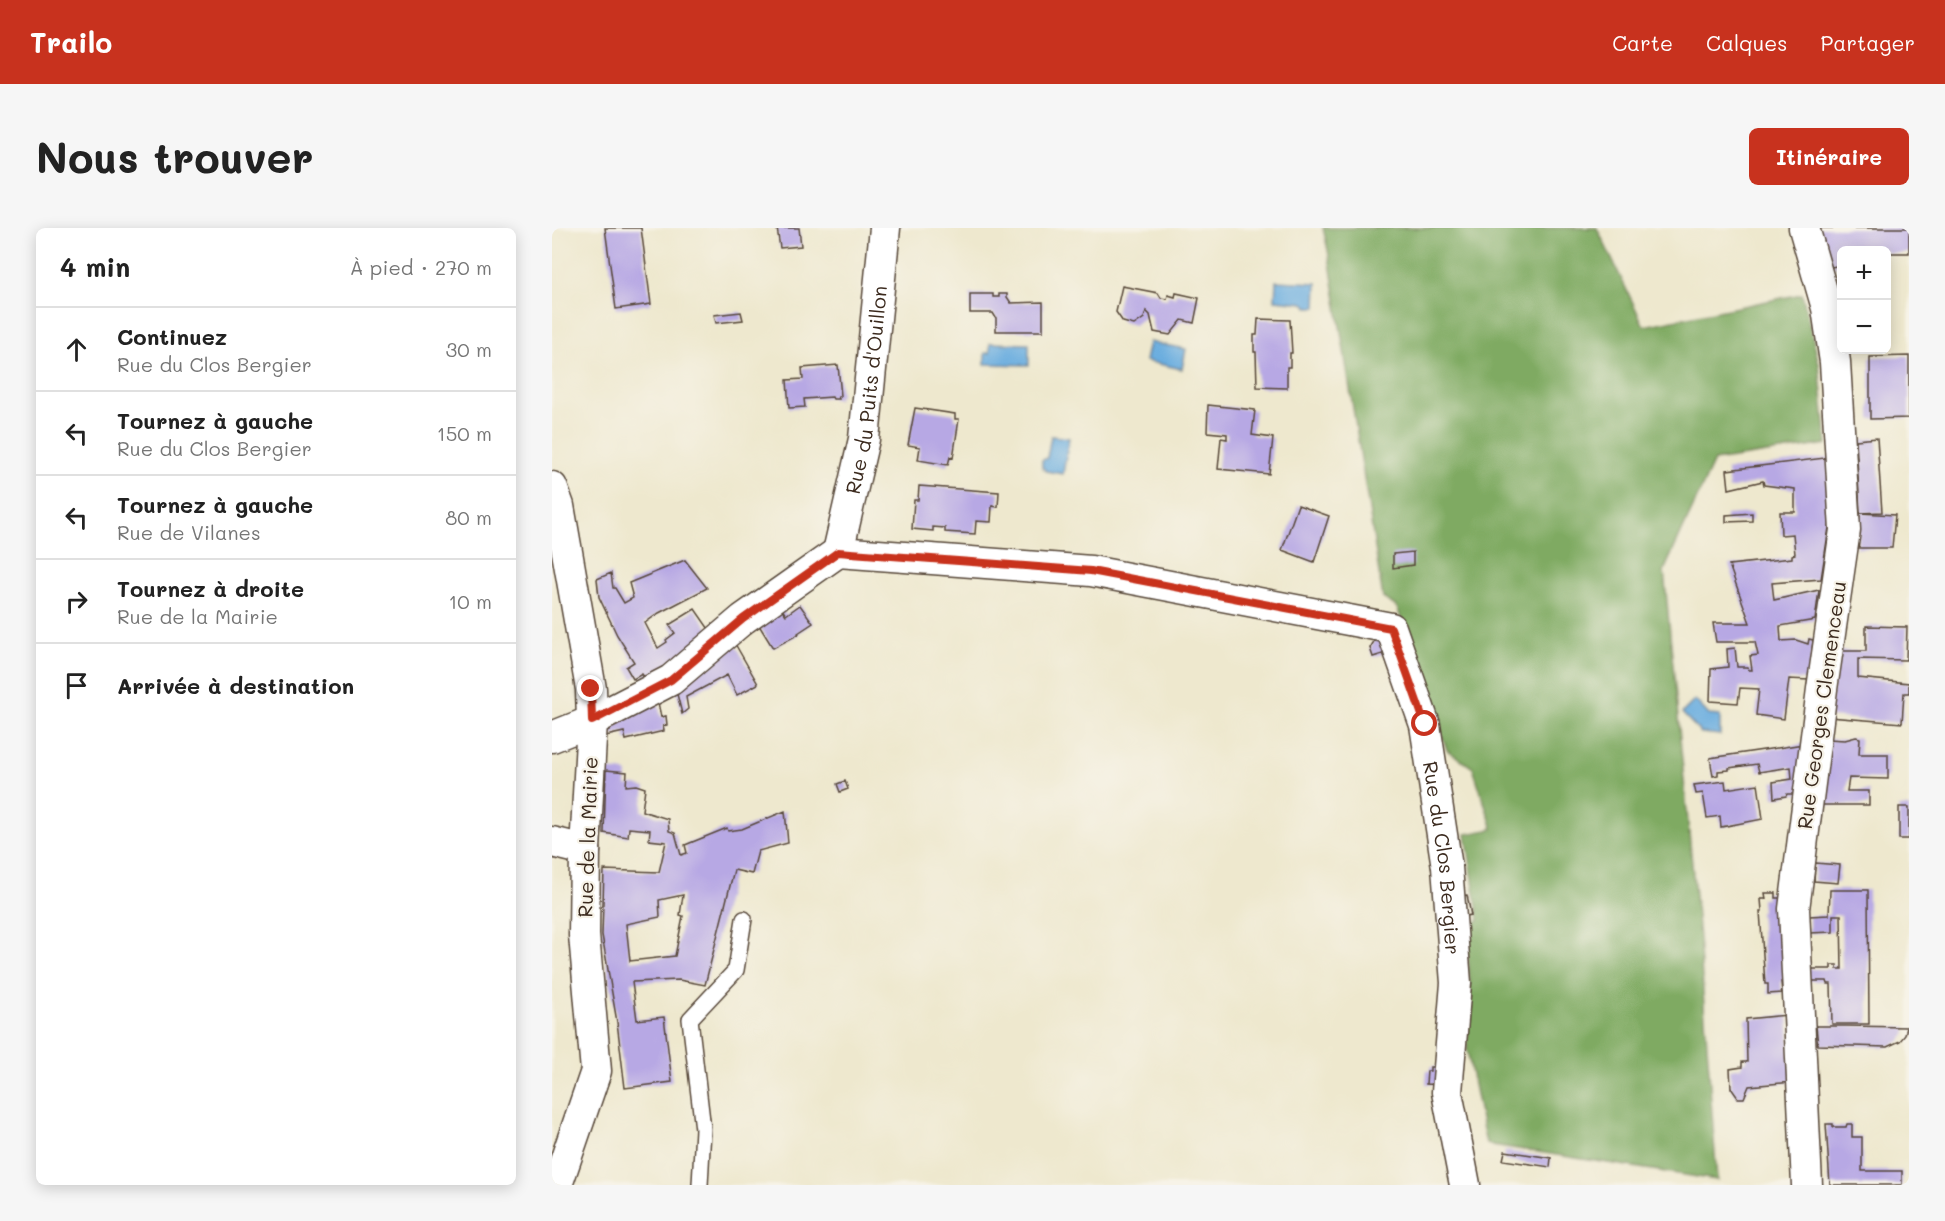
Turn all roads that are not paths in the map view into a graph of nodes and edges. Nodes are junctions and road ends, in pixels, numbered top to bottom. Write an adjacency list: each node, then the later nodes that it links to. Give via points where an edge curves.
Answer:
1 (885, 228): 4 (street, Rue du Puits d'Ouillon, via 864,439)
2 (1804, 228): 13 (street, Rue Georges Clemenceau, via 1827,308 1835,362 1845,530 1794,909)
3 (552, 487): 5 (street, Rue de la Mairie, via 591,689)
4 (838, 552): 5 (street, via 743,619 671,680); 12 (street, Rue du Clos Bergier, via 1091,571 1391,628 1425,724 1448,867 1456,983 1447,1092)
5 (592, 721): 6 (street); 8 (street, Rue de la Mairie)
6 (552, 737)
7 (552, 842): 8 (street)
8 (585, 850): 10 (street, Rue de la Mairie, via 584,935 596,1071)
9 (744, 919): 11 (lane, via 736,970 690,1019 703,1129)
10 (557, 1185)
11 (700, 1185)
12 (1465, 1185)
13 (1807, 1185)

